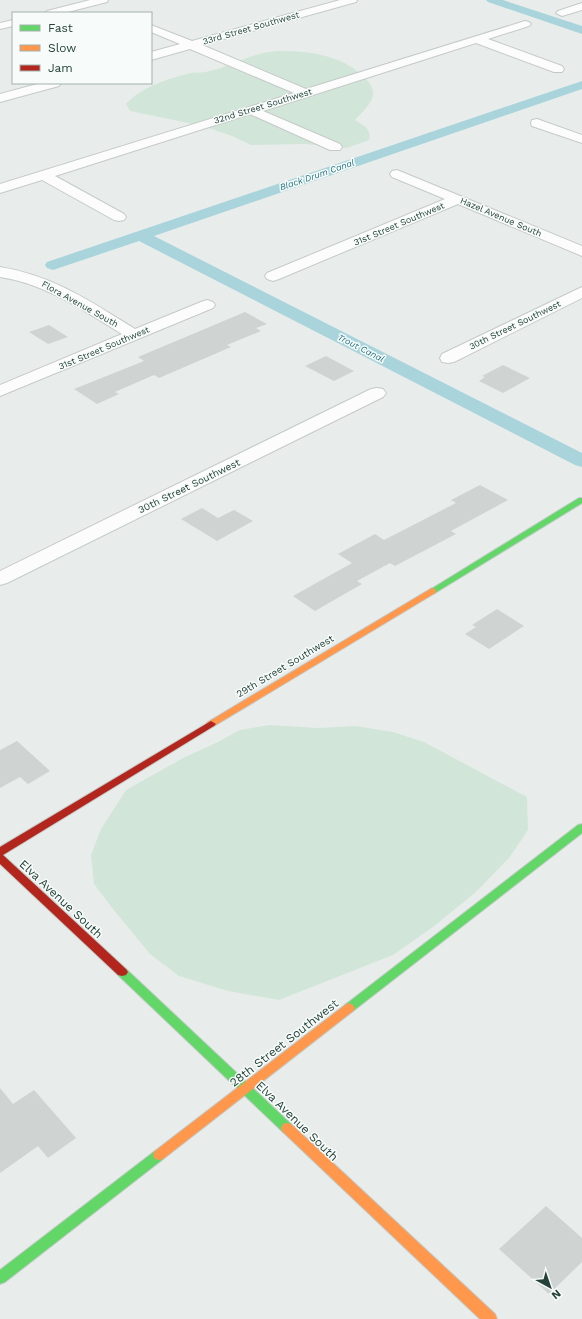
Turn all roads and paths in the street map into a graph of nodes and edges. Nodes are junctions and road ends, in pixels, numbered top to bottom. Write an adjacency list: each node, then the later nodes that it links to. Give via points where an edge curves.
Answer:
1 (352, 0): 12 (street, 33rd Street Southwest)
2 (94, 1): 4 (street); 5 (street)
3 (582, 6): 6 (street)
4 (110, 10)
5 (55, 12)
6 (562, 13)
7 (12, 23): 9 (street)
8 (525, 24): 11 (street, 32nd Street Southwest)
9 (0, 26)
10 (152, 28): 12 (street)
11 (476, 39): 14 (street); 16 (street, 32nd Street Southwest)
12 (192, 45): 13 (street, 33rd Street Southwest); 16 (street)
13 (152, 56)
14 (558, 69)
15 (51, 84): 17 (street)
16 (306, 93): 18 (street, 32nd Street Southwest)
17 (0, 98)
18 (251, 110): 21 (street); 23 (street, 32nd Street Southwest)
19 (537, 123): 20 (street)
20 (582, 139)
21 (335, 148)
22 (397, 174): 25 (street, Hazel Avenue South)
23 (43, 175): 24 (street, 32nd Street Southwest); 26 (street)
24 (0, 189)
25 (458, 199): 27 (street, Hazel Avenue South); 29 (street, 31st Street Southwest)
26 (119, 217)
27 (582, 250)
28 (0, 272): 32 (street, Flora Avenue South, via 27,277 52,287)
29 (273, 276)
30 (582, 292): 33 (street, 30th Street Southwest)
31 (207, 305): 32 (street, 31st Street Southwest)
32 (134, 335): 34 (street, 31st Street Southwest)
33 (448, 358)
34 (0, 391)
35 (377, 393): 37 (street, 30th Street Southwest)
36 (582, 500): 39 (street, 29th Street Southwest)
37 (0, 579)
38 (582, 828): 41 (street, 28th Street Southwest)
39 (0, 852)
40 (0, 858): 41 (street, Elva Avenue South)
41 (245, 1088): 42 (street, 28th Street Southwest); 43 (street, Elva Avenue South)
42 (0, 1278)
43 (490, 1319)

